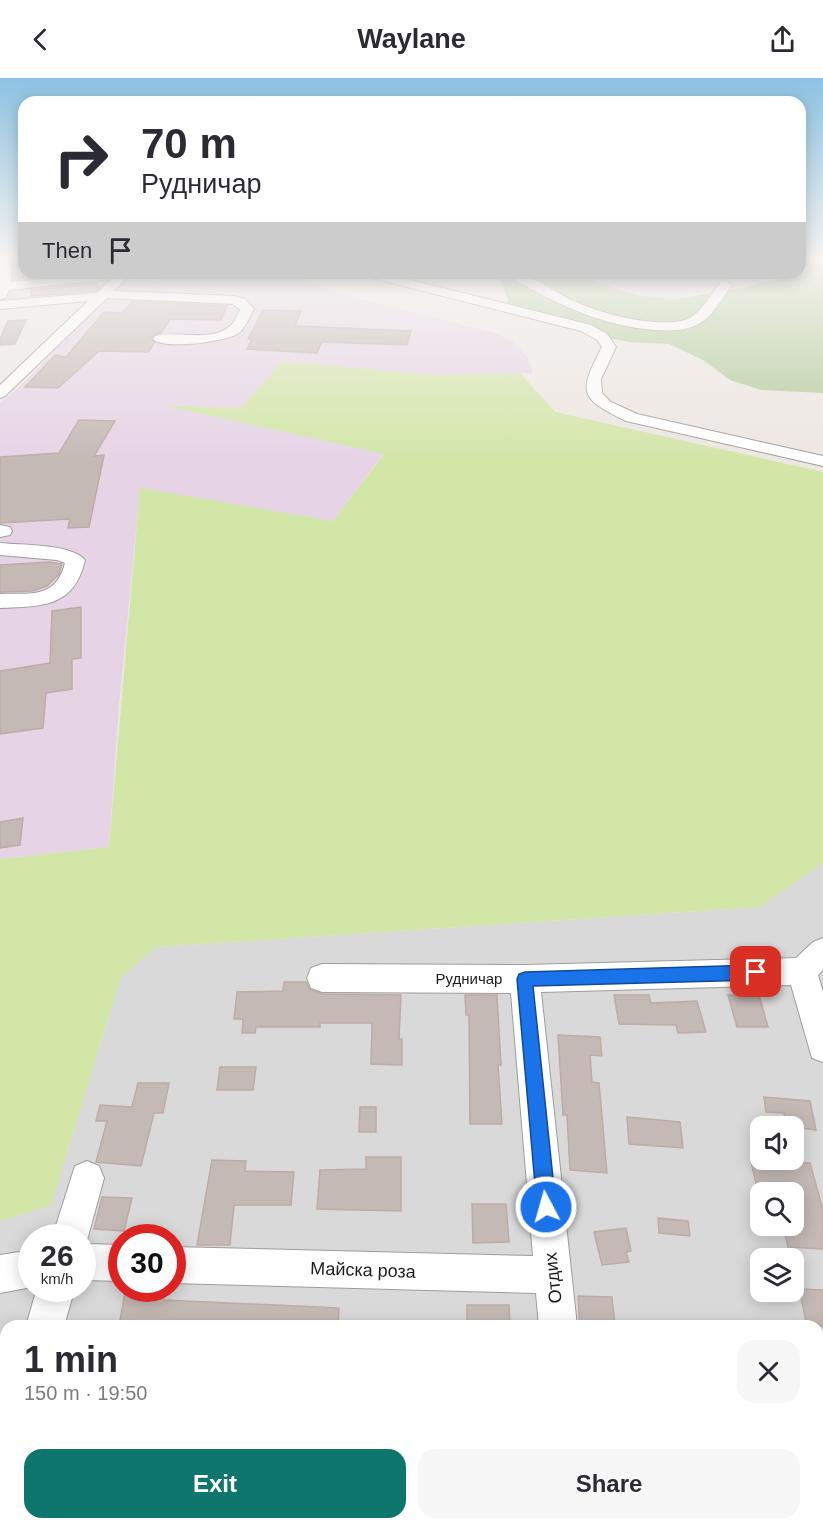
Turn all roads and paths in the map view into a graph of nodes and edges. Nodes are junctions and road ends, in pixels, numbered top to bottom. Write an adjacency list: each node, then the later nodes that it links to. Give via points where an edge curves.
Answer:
1 (71, 326): 5 (street)
2 (237, 326): 4 (street, via 229,332 190,340)
3 (577, 326): 6 (street, via 602,337 609,347 593,379 594,394 605,405 632,418)
4 (160, 339)
5 (0, 393)
6 (823, 461)
7 (1, 537): 8 (street, via 75,560 63,590 57,595)
8 (0, 601)
9 (816, 967): 11 (street, Рудничар); 12 (street)
10 (322, 978): 11 (street, Рудничар)
11 (525, 979): 18 (street, Отдих)
12 (823, 1047)
13 (87, 1178): 14 (street)
14 (74, 1224)
15 (186, 1265): 18 (street, Майска роза)
16 (18, 1271): 17 (street)
17 (0, 1274)
18 (553, 1275): 21 (street, Отдих)
19 (52, 1302): 20 (street)
20 (47, 1320)
21 (557, 1320)

